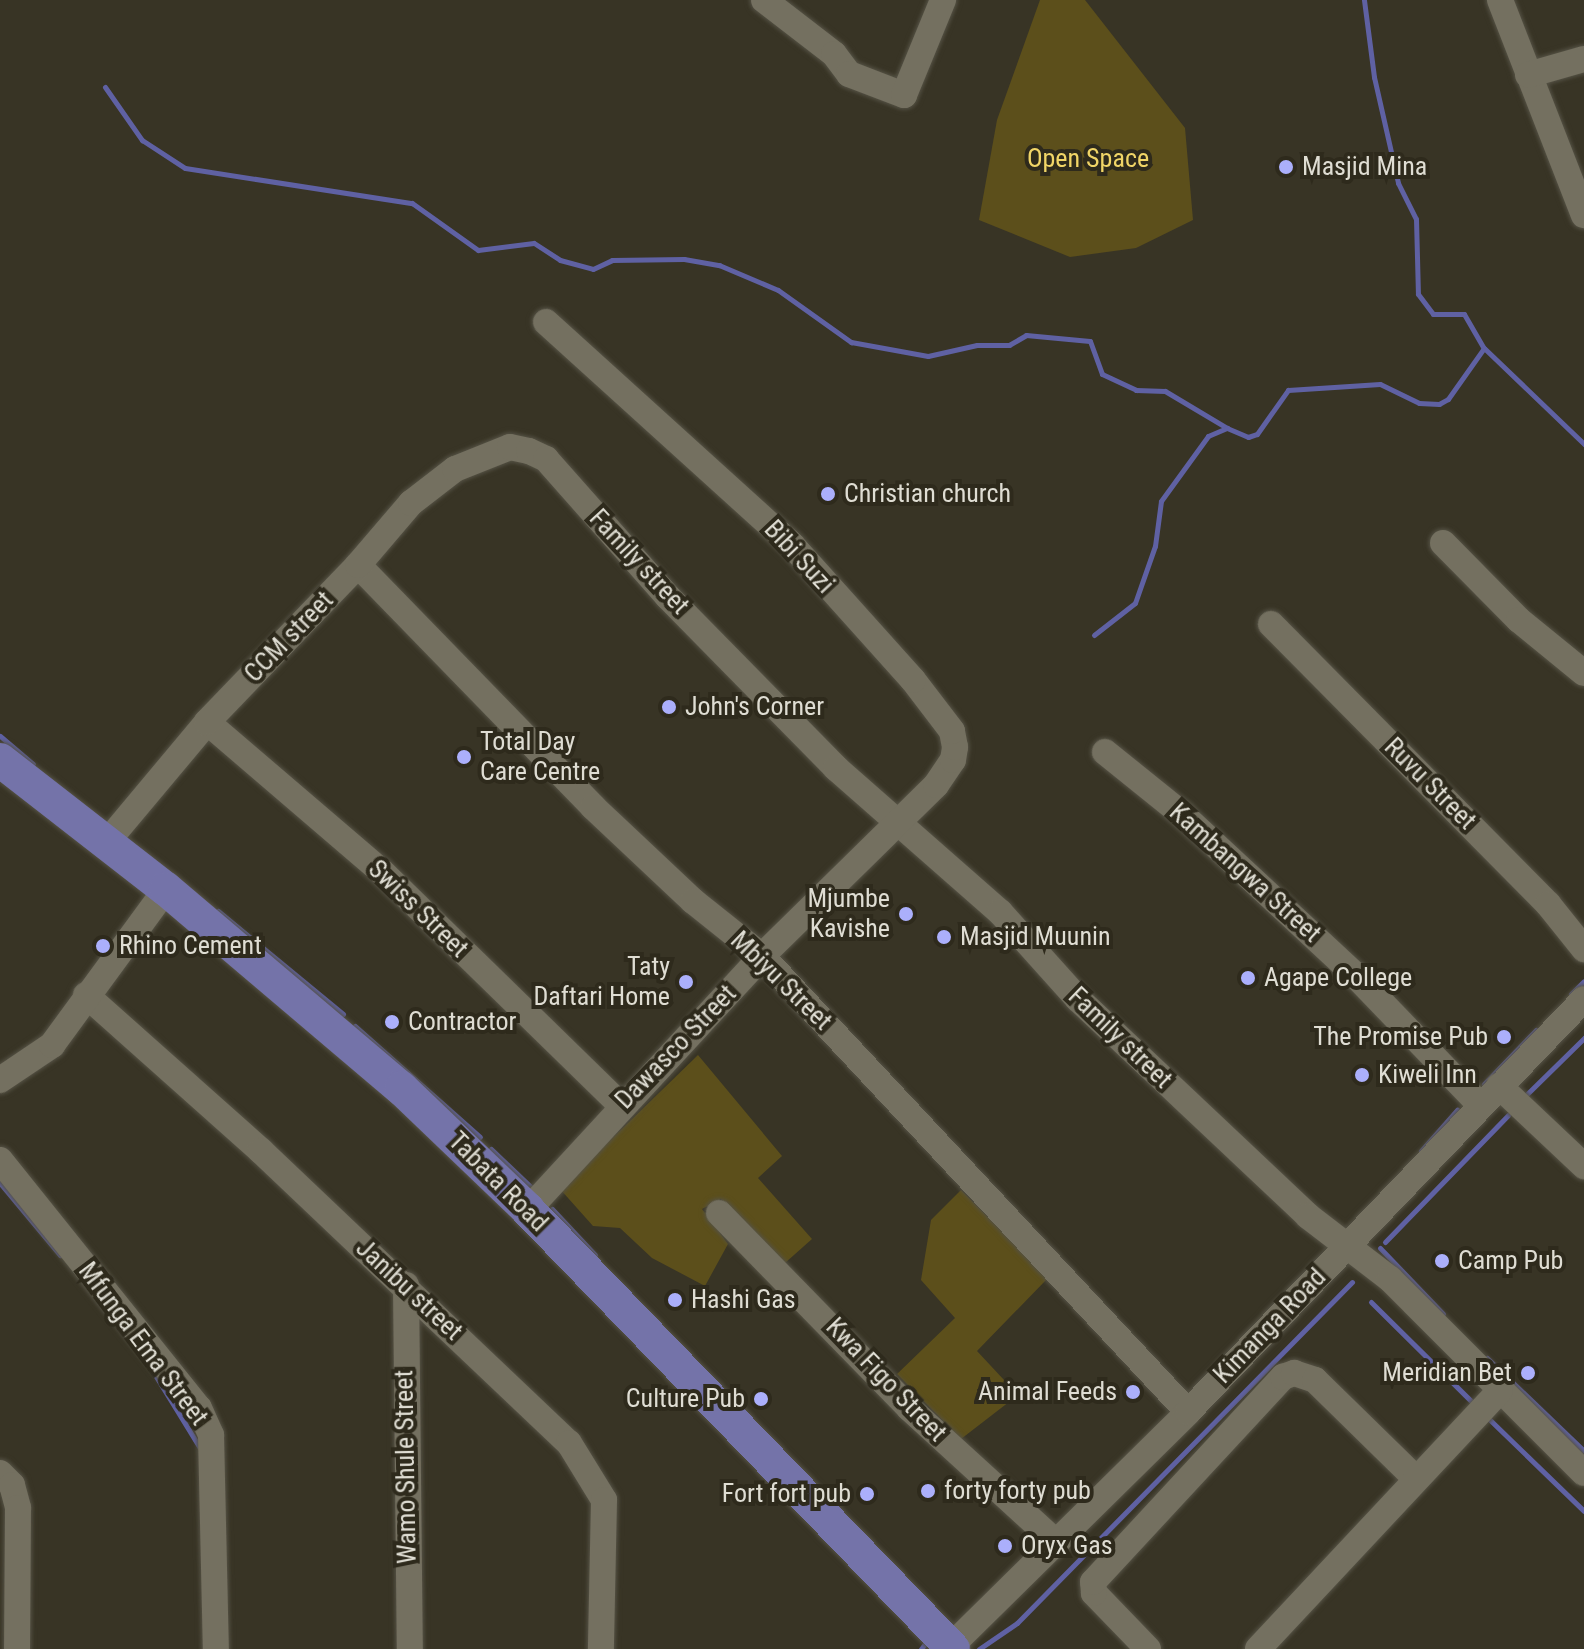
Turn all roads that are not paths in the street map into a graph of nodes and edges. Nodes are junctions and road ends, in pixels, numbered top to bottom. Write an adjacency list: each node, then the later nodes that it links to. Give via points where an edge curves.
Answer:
1 (764, 0): 2 (street, via 834,54 849,74 904,95)
2 (943, 0)
3 (1500, 0): 5 (street)
4 (1584, 59): 5 (street)
5 (1528, 75): 6 (street)
6 (1584, 215)
7 (546, 322): 16 (street, Bibi Suzi, via 792,545 952,731 953,760)
8 (490, 454): 10 (street, CCM street, via 455,469 411,503); 16 (street, Family street, via 510,447 546,459 668,597)
9 (1443, 543): 12 (street, via 1519,620)
10 (358, 565): 13 (street, CCM street); 20 (street, Mbiyu Street, via 593,807 693,901)
11 (1271, 624): 19 (street, Ruvu Street, via 1538,893)
12 (1584, 673)
13 (207, 722): 17 (street, CCM street); 25 (street, Swiss Street, via 382,872)
14 (1105, 752): 24 (street, Kambangwa Street, via 1183,815)
15 (0, 760): 17 (main road, Tabata Road)
16 (899, 823): 20 (street, Dawasco Street); 30 (street, Family street, via 1000,912 1078,999 1297,1206)
17 (106, 843): 18 (main road, Tabata Road)
18 (166, 889): 21 (street); 28 (main road, Tabata Road, via 401,1088)
19 (1584, 949)
20 (762, 956): 25 (street, Dawasco Street); 33 (street, Mbiyu Street)
21 (86, 995): 23 (street, via 52,1045); 31 (street, Janibu street)
22 (1584, 999): 24 (street, Kimanga Road)
23 (0, 1080)
24 (1489, 1095): 27 (street, Kambangwa Street); 30 (street, Kimanga Road)
25 (620, 1104): 28 (street, Dawasco Street)
26 (0, 1160): 40 (street, Mfunga Ema Street, via 199,1408 211,1435)
27 (1584, 1166)
28 (528, 1210): 38 (main road, Tabata Road)
29 (719, 1213): 37 (street, Kwa Figo Street, via 909,1408)
30 (1349, 1243): 32 (street, Family street); 33 (street, Kimanga Road)
31 (406, 1285): 41 (street, Wamo Shule Street); 42 (street, Janibu street, via 569,1443 597,1482 605,1519)
32 (1500, 1390): 35 (street, Family street); 36 (street)
33 (1188, 1412): 37 (street, Kimanga Road)
34 (0, 1473): 39 (street, via 12,1485 18,1508)
35 (1584, 1473)
36 (1416, 1479): 43 (street, via 1315,1380 1294,1373 1283,1377 1093,1582 1094,1593); 44 (street)
37 (1057, 1543): 38 (street, Kimanga Road)
38 (950, 1648)
39 (17, 1649)
40 (216, 1649)
41 (410, 1649)
42 (601, 1649)
43 (1148, 1649)
44 (1258, 1649)

